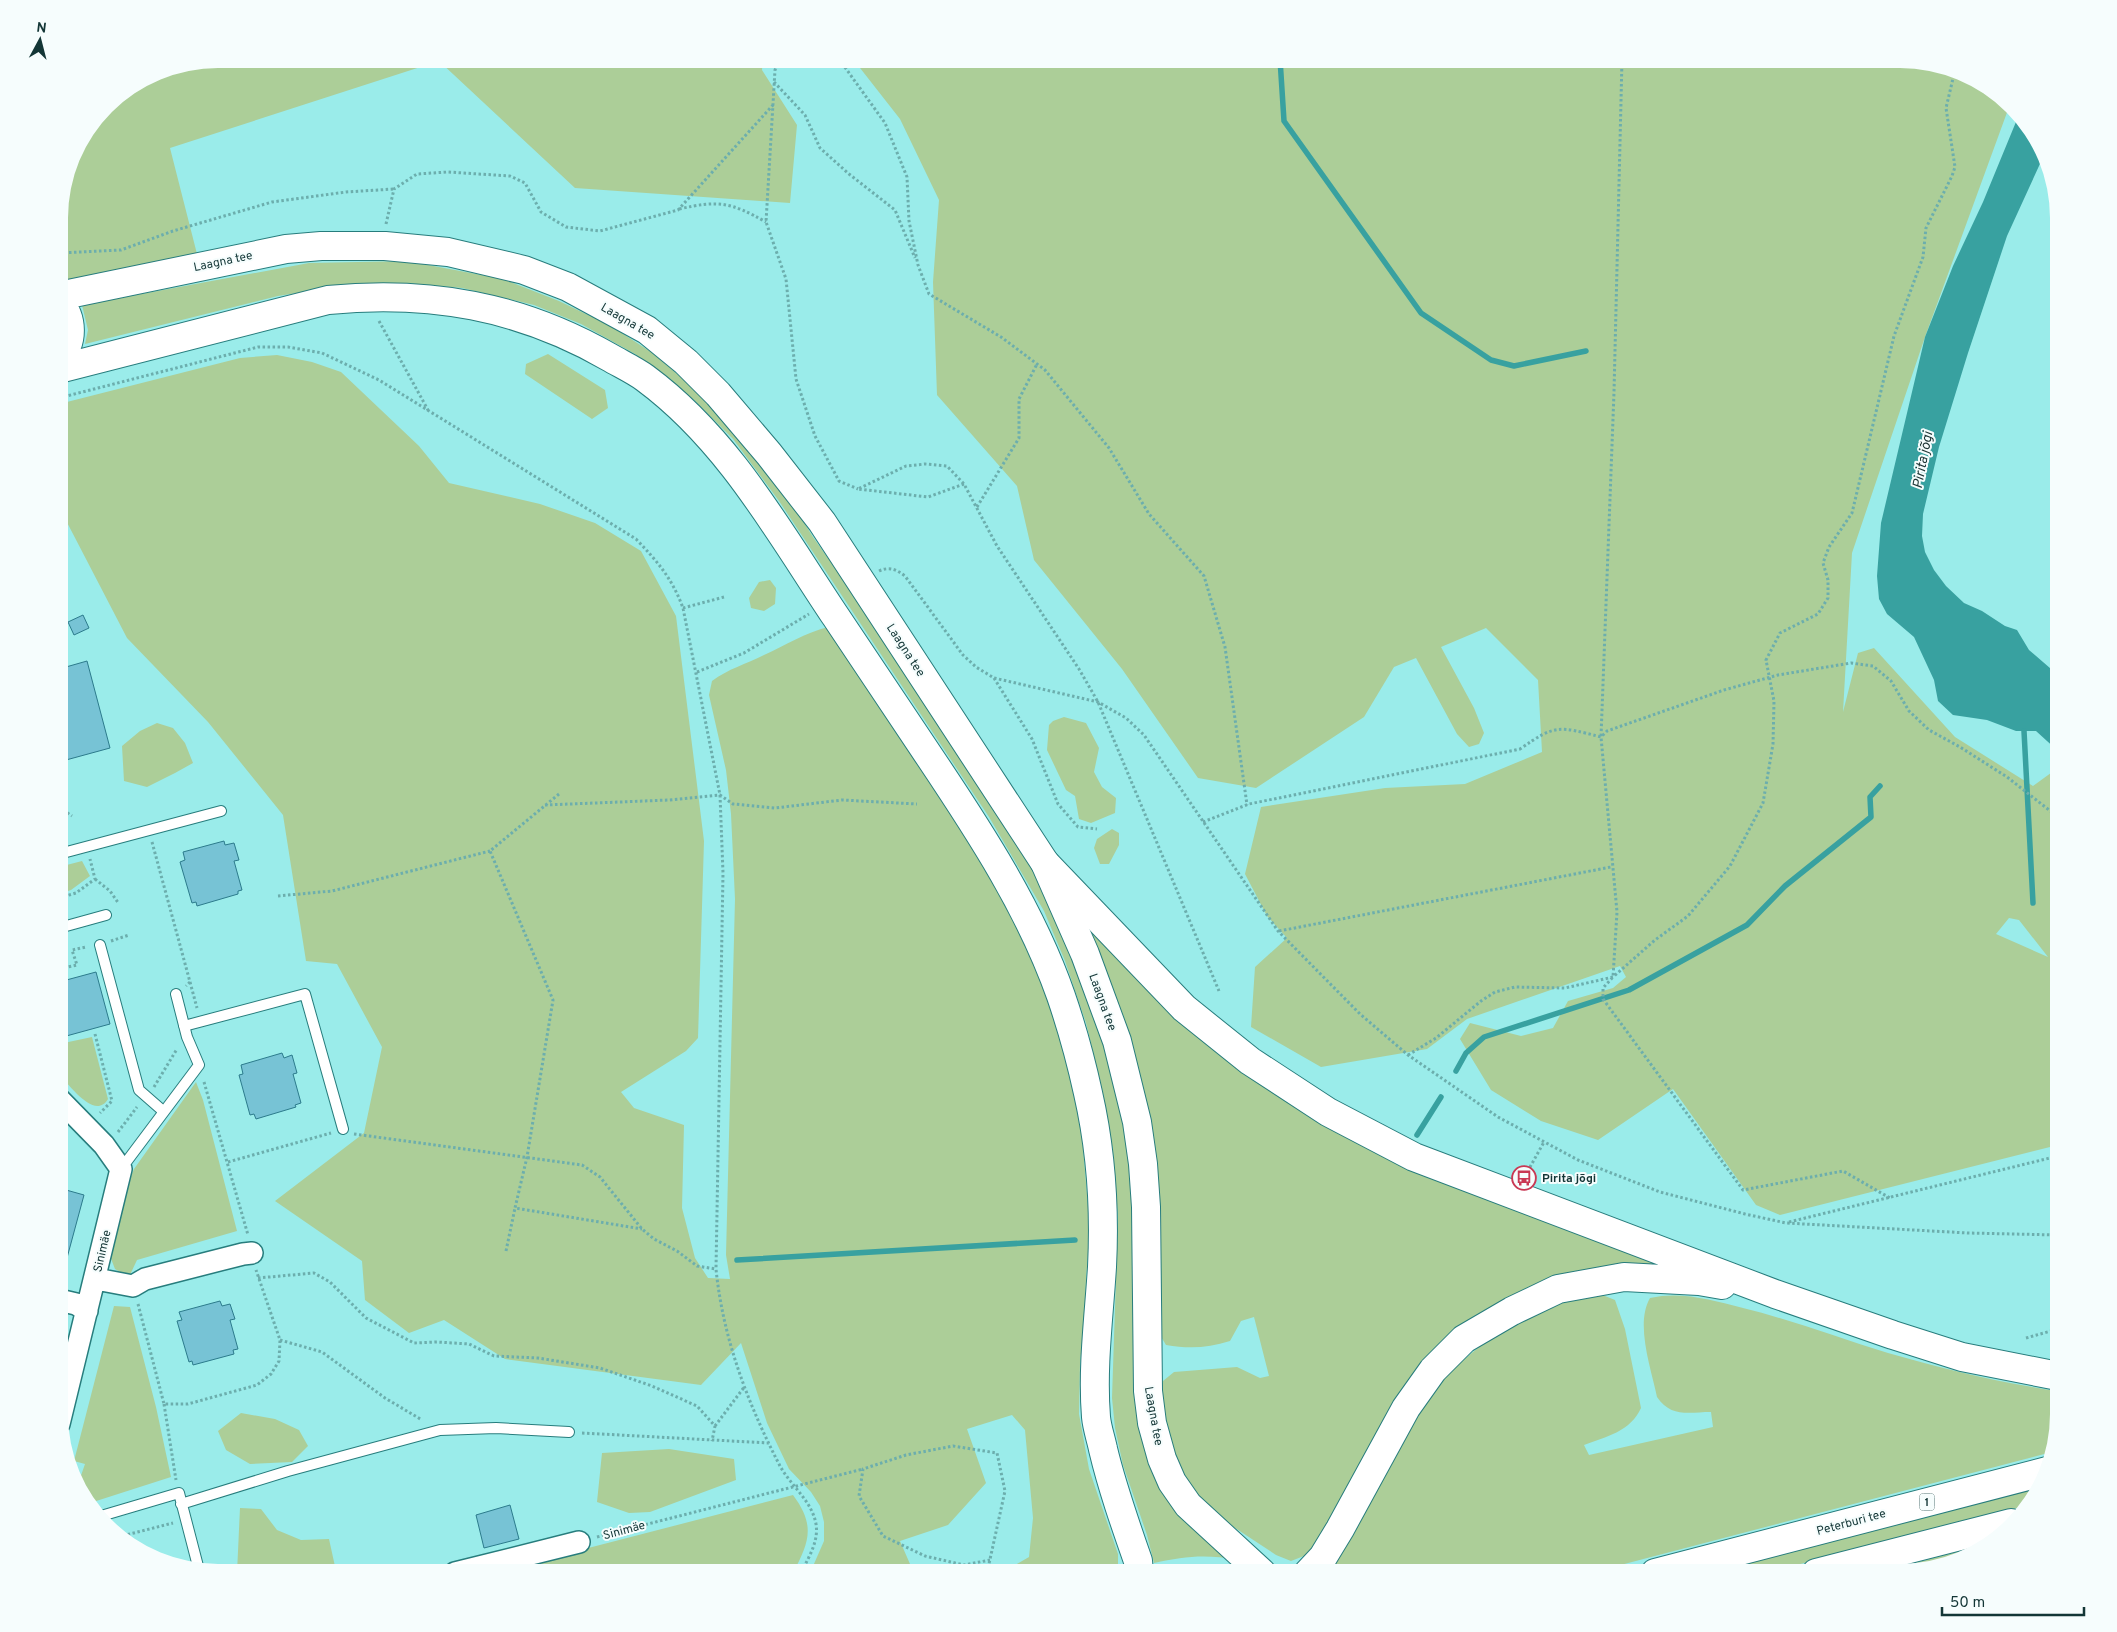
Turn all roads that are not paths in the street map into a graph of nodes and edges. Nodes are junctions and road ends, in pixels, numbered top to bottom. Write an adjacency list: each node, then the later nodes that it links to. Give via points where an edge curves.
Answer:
1 (68, 294): 7 (main road, Laagna tee, via 274,251 321,246 385,246 448,252 524,270 568,287 647,330 718,394 822,522)
2 (68, 318): 3 (main road)
3 (68, 344)
4 (68, 367): 32 (main road, via 328,300 404,296 458,302 544,325 589,345 643,376 697,423 744,478 978,829 1015,893 1061,996 1096,1128 1102,1196 1096,1419 1111,1483)
5 (221, 811): 6 (lane)
6 (68, 852)
7 (1045, 863): 19 (main road, via 1184,1008 1250,1061 1328,1112 1414,1157); 33 (main road, Laagna tee, via 1085,954 1117,1041 1137,1122 1146,1207 1148,1391 1152,1423 1162,1459 1172,1482 1188,1505)
8 (106, 916): 9 (lane)
9 (68, 926)
10 (100, 944): 14 (lane, via 139,1090)
11 (176, 994): 12 (lane)
12 (184, 1026): 14 (lane, via 199,1065); 15 (lane, via 305,994)
13 (68, 1108): 16 (street, via 104,1144)
14 (163, 1111): 16 (lane)
15 (338, 1131)
16 (121, 1169): 18 (street, Sinimäe)
17 (252, 1253): 18 (street, via 145,1279 133,1286)
18 (96, 1279): 21 (street, Sinimäe)
19 (1776, 1294): 22 (main road, via 1962,1357); 34 (main road, via 1699,1282 1624,1277 1558,1289 1464,1339 1433,1370 1406,1408 1340,1529)
20 (68, 1302): 21 (street)
21 (87, 1310): 23 (street, Sinimäe)
22 (2050, 1374)
23 (68, 1387)
24 (569, 1432): 26 (lane, via 496,1428 440,1430)
25 (2037, 1474): 35 (main road, Peterburi tee / 1)
26 (181, 1504): 27 (lane, via 178,1493); 30 (lane)
27 (106, 1515)
28 (2001, 1526): 36 (main road)
29 (579, 1542): 31 (street)
30 (197, 1563)
31 (491, 1564)
32 (1138, 1564)
33 (1252, 1564)
34 (1317, 1564)
35 (1690, 1564)
36 (1851, 1564)

